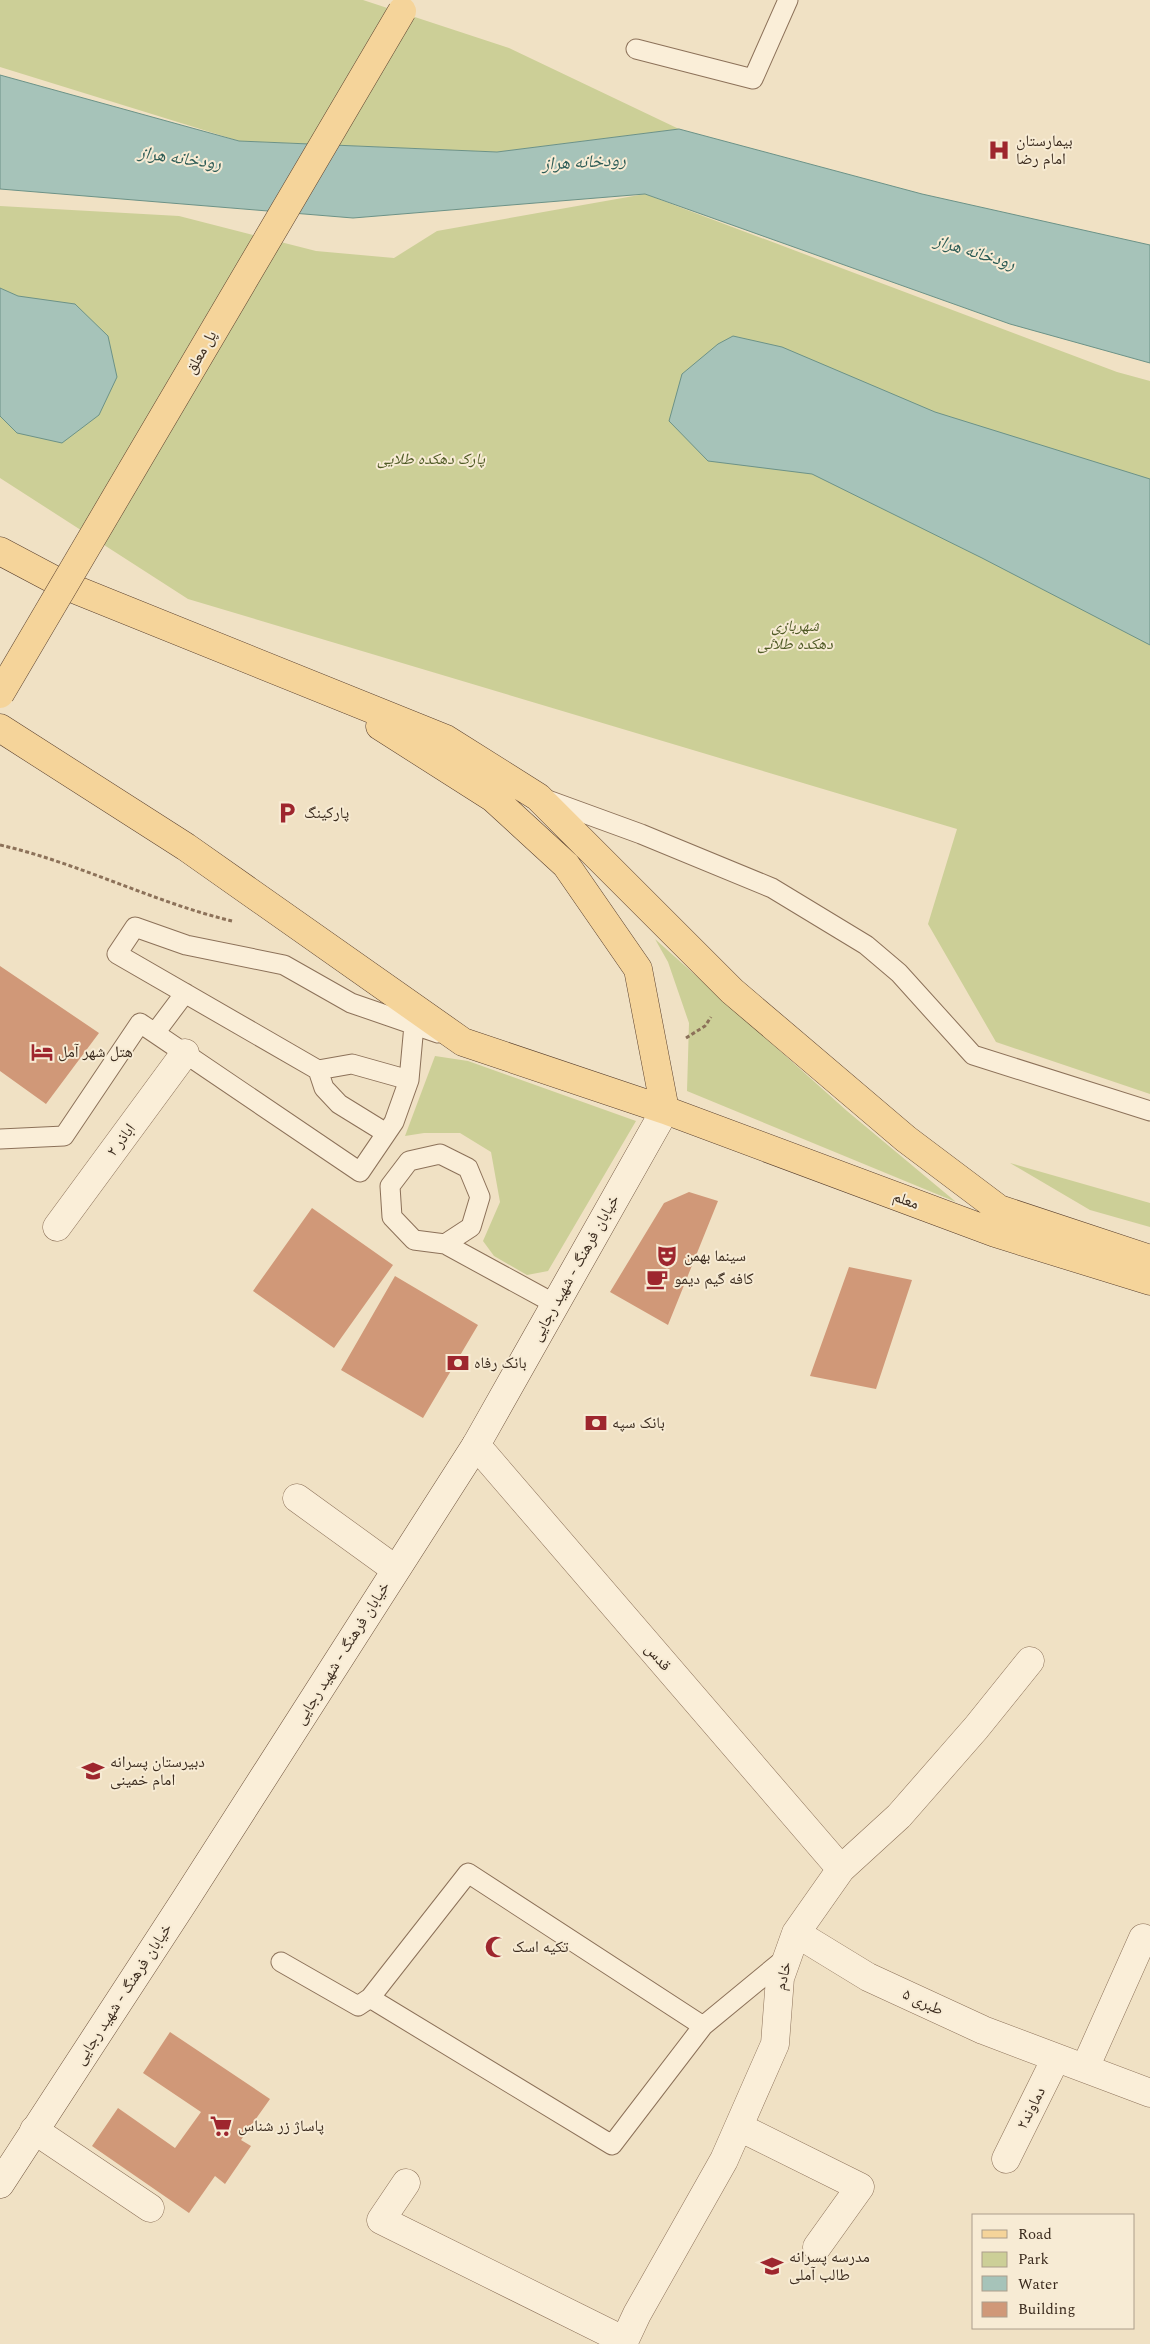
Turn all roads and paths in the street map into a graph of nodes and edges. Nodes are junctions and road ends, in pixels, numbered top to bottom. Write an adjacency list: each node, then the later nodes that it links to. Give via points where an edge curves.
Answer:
1 (788, 0): 3 (lane, via 753,80)
2 (404, 4): 6 (main road, پل معلق, bridge)
3 (636, 49)
4 (0, 551): 5 (main road, via 64,585)
5 (326, 692): 8 (main road, via 446,739); 17 (main road, via 493,798 566,865 638,969)
6 (0, 694)
7 (0, 728): 15 (main road, معلم, via 186,847)
8 (538, 797): 11 (main road); 21 (lane, via 641,834 772,888 866,945 899,973 973,1055)
9 (0, 845): 10 (path, via 231,921)
10 (240, 921)
11 (732, 991): 17 (path, via 705,1026); 26 (main road, via 906,1139 999,1209)
12 (185, 993): 13 (lane, via 117,954 134,927 186,945 284,965 352,1003); 14 (lane); 18 (lane)
13 (414, 1025): 15 (lane); 19 (lane)
14 (148, 1028): 16 (lane); 23 (lane, via 64,1136)
15 (463, 1042): 20 (main road, معلم)
16 (186, 1053): 22 (lane, via 360,1172); 24 (street, اباذر ۲)
17 (655, 1059): 20 (main road)
18 (318, 1070): 19 (lane, via 352,1064); 22 (lane, via 324,1088 339,1104)
19 (409, 1080): 22 (lane, via 394,1122)
20 (665, 1110): 27 (main road, معلم, via 995,1233); 28 (street, خیابان فرهنگ - شهید رجایی)
21 (1150, 1111)
22 (386, 1133)
23 (0, 1139)
24 (57, 1226)
25 (445, 1244): 25 (lane, via 471,1227 480,1197 468,1168 440,1154 409,1161 390,1186 392,1217 414,1240); 28 (lane)
26 (1150, 1259)
27 (1150, 1281)
28 (555, 1304): 29 (street, خیابان فرهنگ - شهید رجایی)
29 (476, 1445): 31 (street, خیابان فرهنگ - شهید رجایی); 33 (street, قدس)
30 (297, 1498): 31 (street)
31 (396, 1569): 43 (street, خیابان فرهنگ - شهید رجایی)
32 (1030, 1660): 33 (street, خادم, via 899,1816)
33 (841, 1869): 35 (street, خادم)
34 (1142, 1938): 40 (street)
35 (792, 1944): 38 (lane); 39 (street, طبری ۵, via 983,2030); 42 (street, خادم, via 780,1978 776,2044)
36 (281, 1962): 37 (lane, via 358,2006)
37 (370, 1998): 38 (lane, via 612,2145); 38 (lane, via 468,1873)
38 (703, 2026)
39 (1056, 2058): 40 (street, طبری ۵); 44 (street, دماوند۲)
40 (1085, 2068): 41 (street, طبری ۵)
41 (1150, 2093)
42 (739, 2127): 48 (street, via 860,2187); 49 (street, خادم)
43 (34, 2130): 46 (street, خیابان فرهنگ - شهید رجایی); 47 (street)
44 (1006, 2159)
45 (406, 2183): 49 (street, via 381,2220)
46 (0, 2184)
47 (150, 2208)
48 (817, 2247)
49 (624, 2342)

